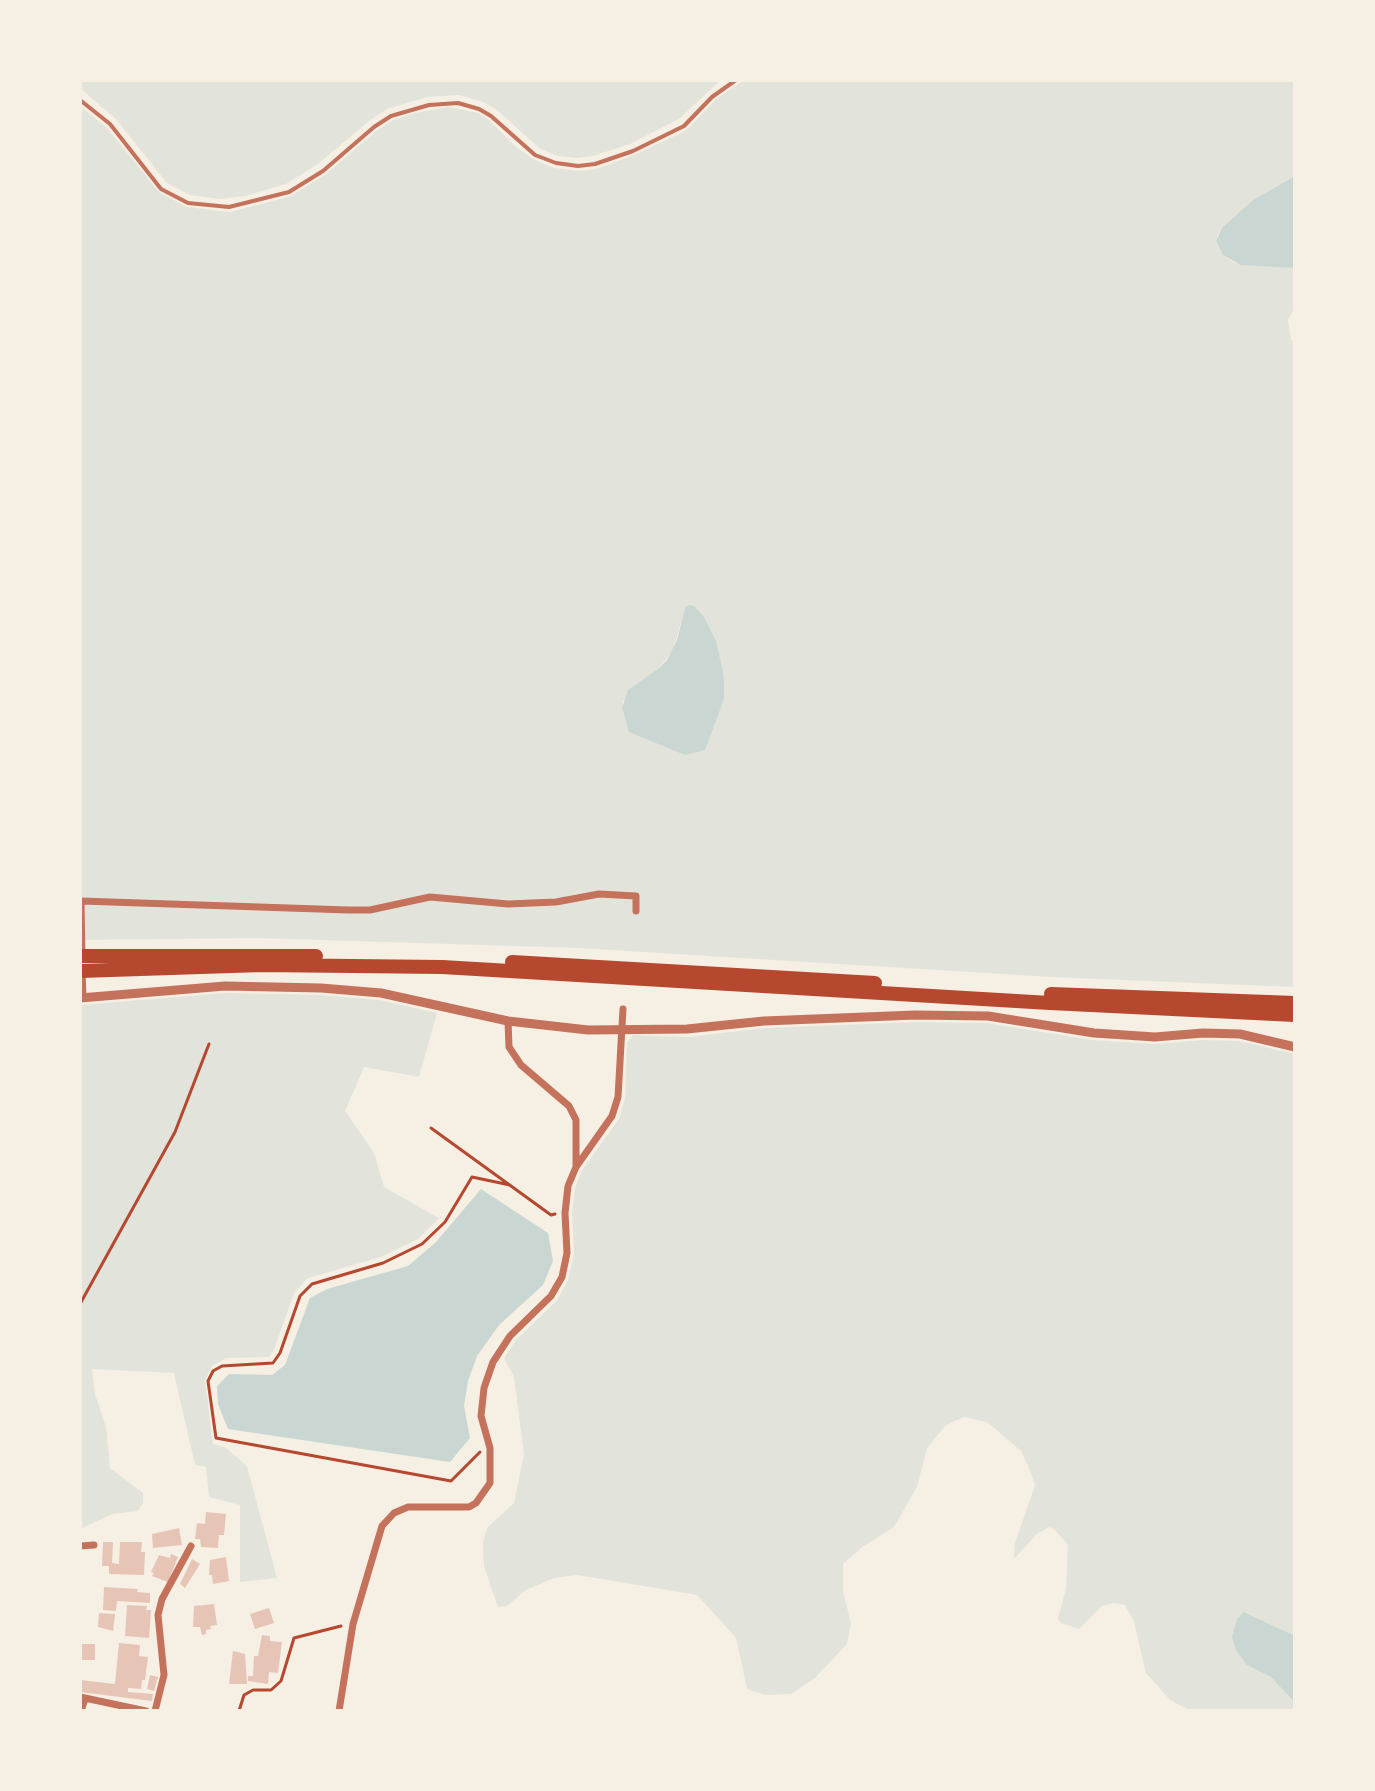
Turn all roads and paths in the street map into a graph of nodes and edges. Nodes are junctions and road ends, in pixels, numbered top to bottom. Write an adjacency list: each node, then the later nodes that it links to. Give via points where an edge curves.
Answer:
1 (736, 80): 2 (lane, via 684,126 633,151 578,166 535,155 479,109 448,102 414,108 374,127 308,182 229,207 188,203 161,189 110,124)
2 (80, 100)
3 (81, 907): 4 (street, via 81,901 359,910 430,897 508,904 599,894 636,896); 7 (street)
4 (636, 911)
5 (80, 956): 8 (highway, via 520,962)
6 (80, 971): 10 (highway, via 442,967)
7 (82, 996): 11 (street, via 225,986 321,988 381,993)
8 (1295, 1003)
9 (623, 1009): 12 (street)
10 (1295, 1015)
11 (508, 1021): 12 (street); 16 (street, via 509,1047 521,1065 569,1106 576,1120)
12 (622, 1029): 14 (street, via 988,1016 1094,1033 1240,1034); 16 (street, via 612,1116)
13 (209, 1044): 19 (path, via 175,1132)
14 (1295, 1047)
15 (431, 1128): 17 (path)
16 (576, 1167): 18 (street)
17 (510, 1185): 18 (path, via 551,1215); 20 (path, via 472,1177 445,1222 422,1244 383,1263 312,1284 300,1296 273,1363 222,1366 208,1381 216,1438 451,1481)
18 (565, 1213): 20 (street, via 562,1277 551,1296 510,1336 488,1375 481,1416)
19 (80, 1304)
20 (488, 1443): 24 (street, via 491,1476 476,1503 408,1507 387,1519)
21 (94, 1545): 22 (street)
22 (80, 1546)
23 (191, 1546): 28 (street, via 158,1615 164,1675)
24 (353, 1624): 29 (path, via 294,1638 281,1681 271,1690 244,1695); 30 (street)
25 (82, 1698): 26 (street); 27 (street)
26 (81, 1711)
27 (146, 1711)
28 (155, 1711)
29 (239, 1711)
30 (339, 1711)

